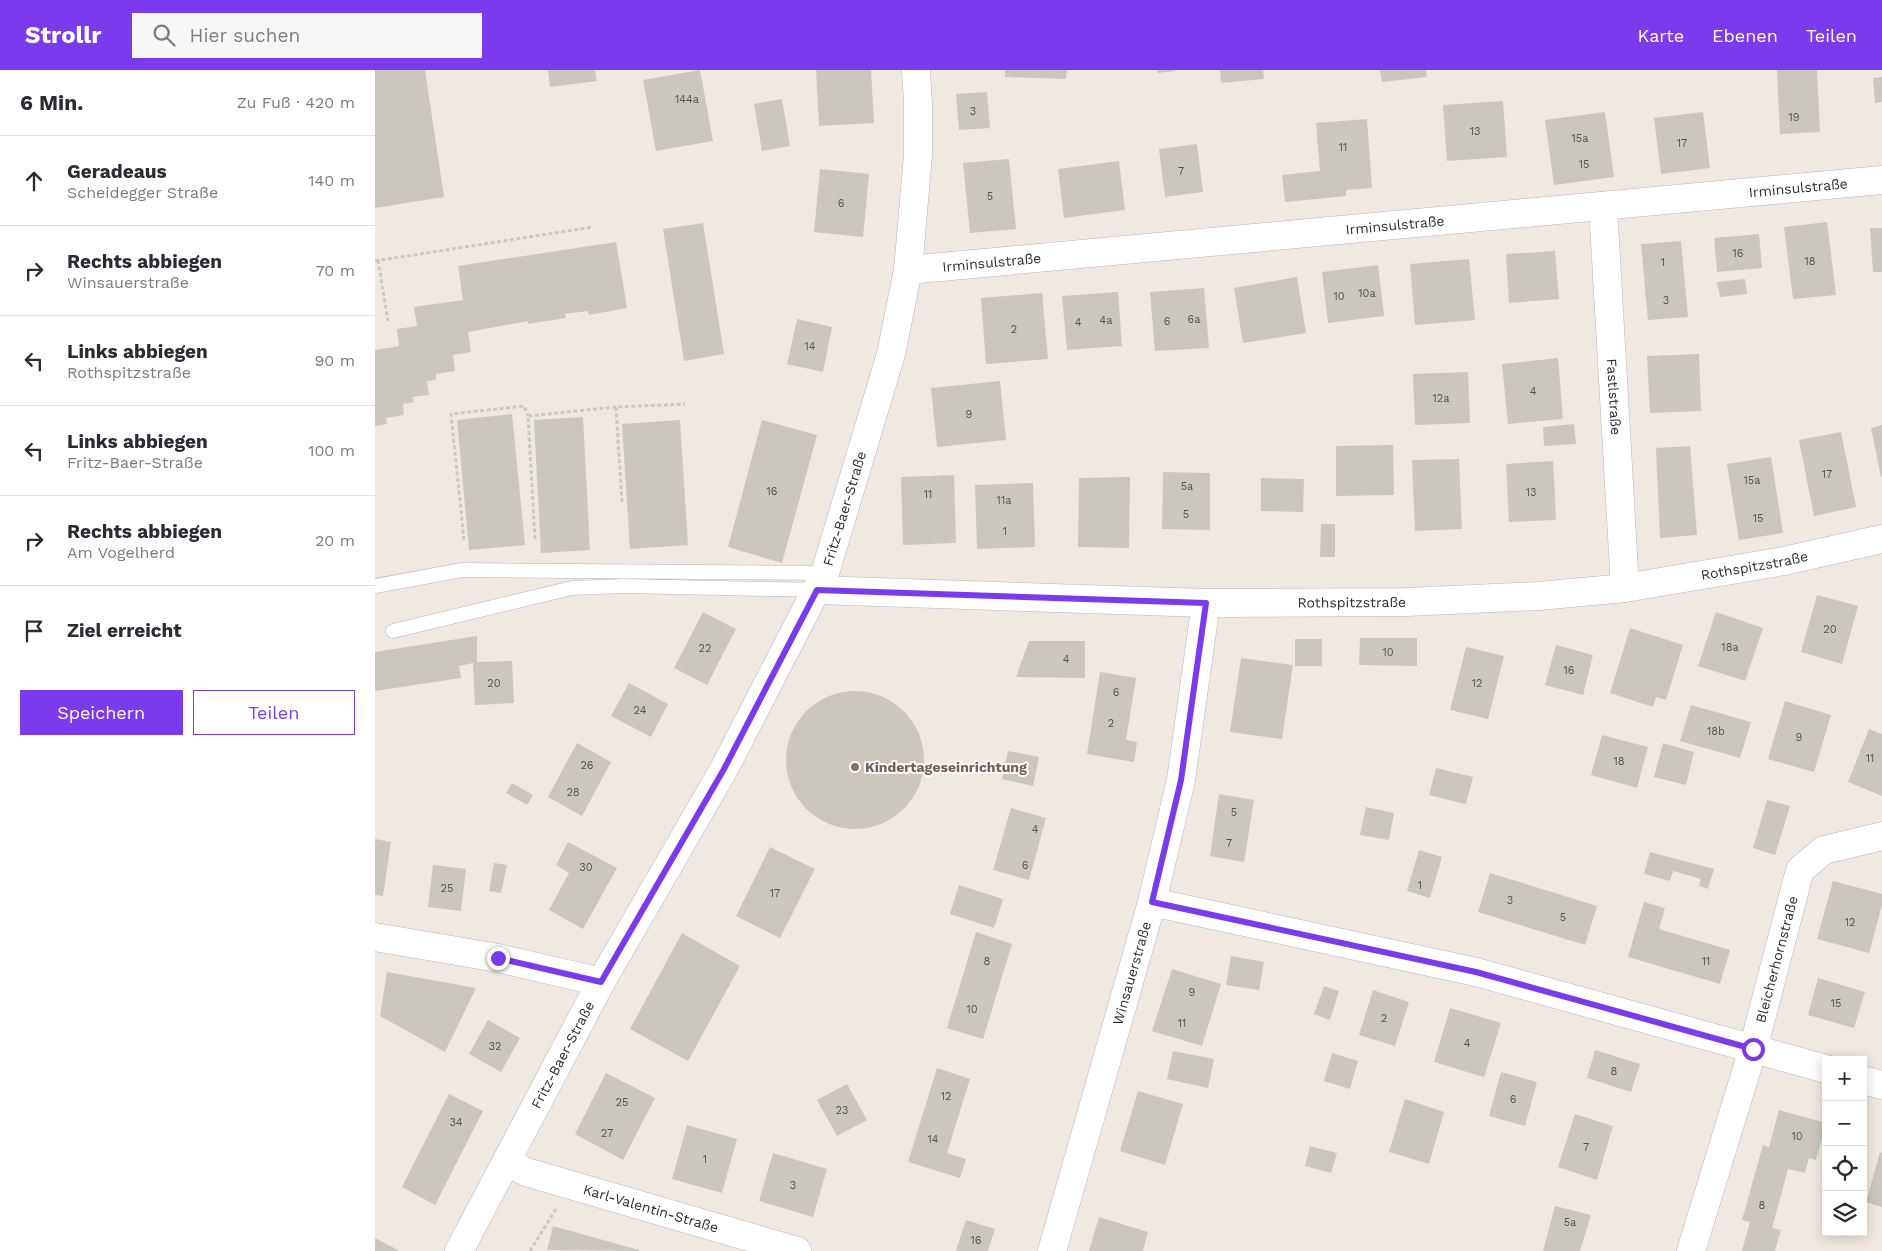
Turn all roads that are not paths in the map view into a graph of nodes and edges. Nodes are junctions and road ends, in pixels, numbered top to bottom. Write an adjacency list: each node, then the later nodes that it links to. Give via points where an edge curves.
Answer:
1 (916, 70): 4 (street, Fritz-Baer-Straße, via 918,156)
2 (1882, 180): 3 (street, Irminsulstraße)
3 (1603, 206): 4 (street, Irminsulstraße); 8 (street, Fastlstraße)
4 (908, 270): 6 (street, Fritz-Baer-Straße, via 891,354)
5 (1882, 539): 8 (street, Rothspitzstraße, via 1784,561)
6 (821, 582): 7 (lane, via 462,570); 9 (street, Rothspitzstraße); 10 (lane, via 572,588); 14 (street, Fritz-Baer-Straße, via 724,769)
7 (375, 586)
8 (1625, 588): 9 (street, Rothspitzstraße, via 1407,602)
9 (1206, 603): 12 (street, Winsauerstraße, via 1181,780)
10 (393, 631)
11 (1882, 836): 15 (street, Bleicherhornstraße, via 1824,850 1800,870)
12 (1152, 902): 15 (street, via 1476,972); 22 (street, Winsauerstraße)
13 (375, 937): 14 (street, via 498,958)
14 (601, 982): 19 (street, Fritz-Baer-Straße)
15 (1753, 1049): 16 (street); 23 (street, Bleicherhornstraße)
16 (1822, 1068)
17 (1867, 1081): 18 (street)
18 (1882, 1085)
19 (507, 1161): 20 (street, Fritz-Baer-Straße); 21 (street, Karl-Valentin-Straße, via 526,1172)
20 (459, 1251)
21 (797, 1251)
22 (1052, 1251)
23 (1691, 1251)

